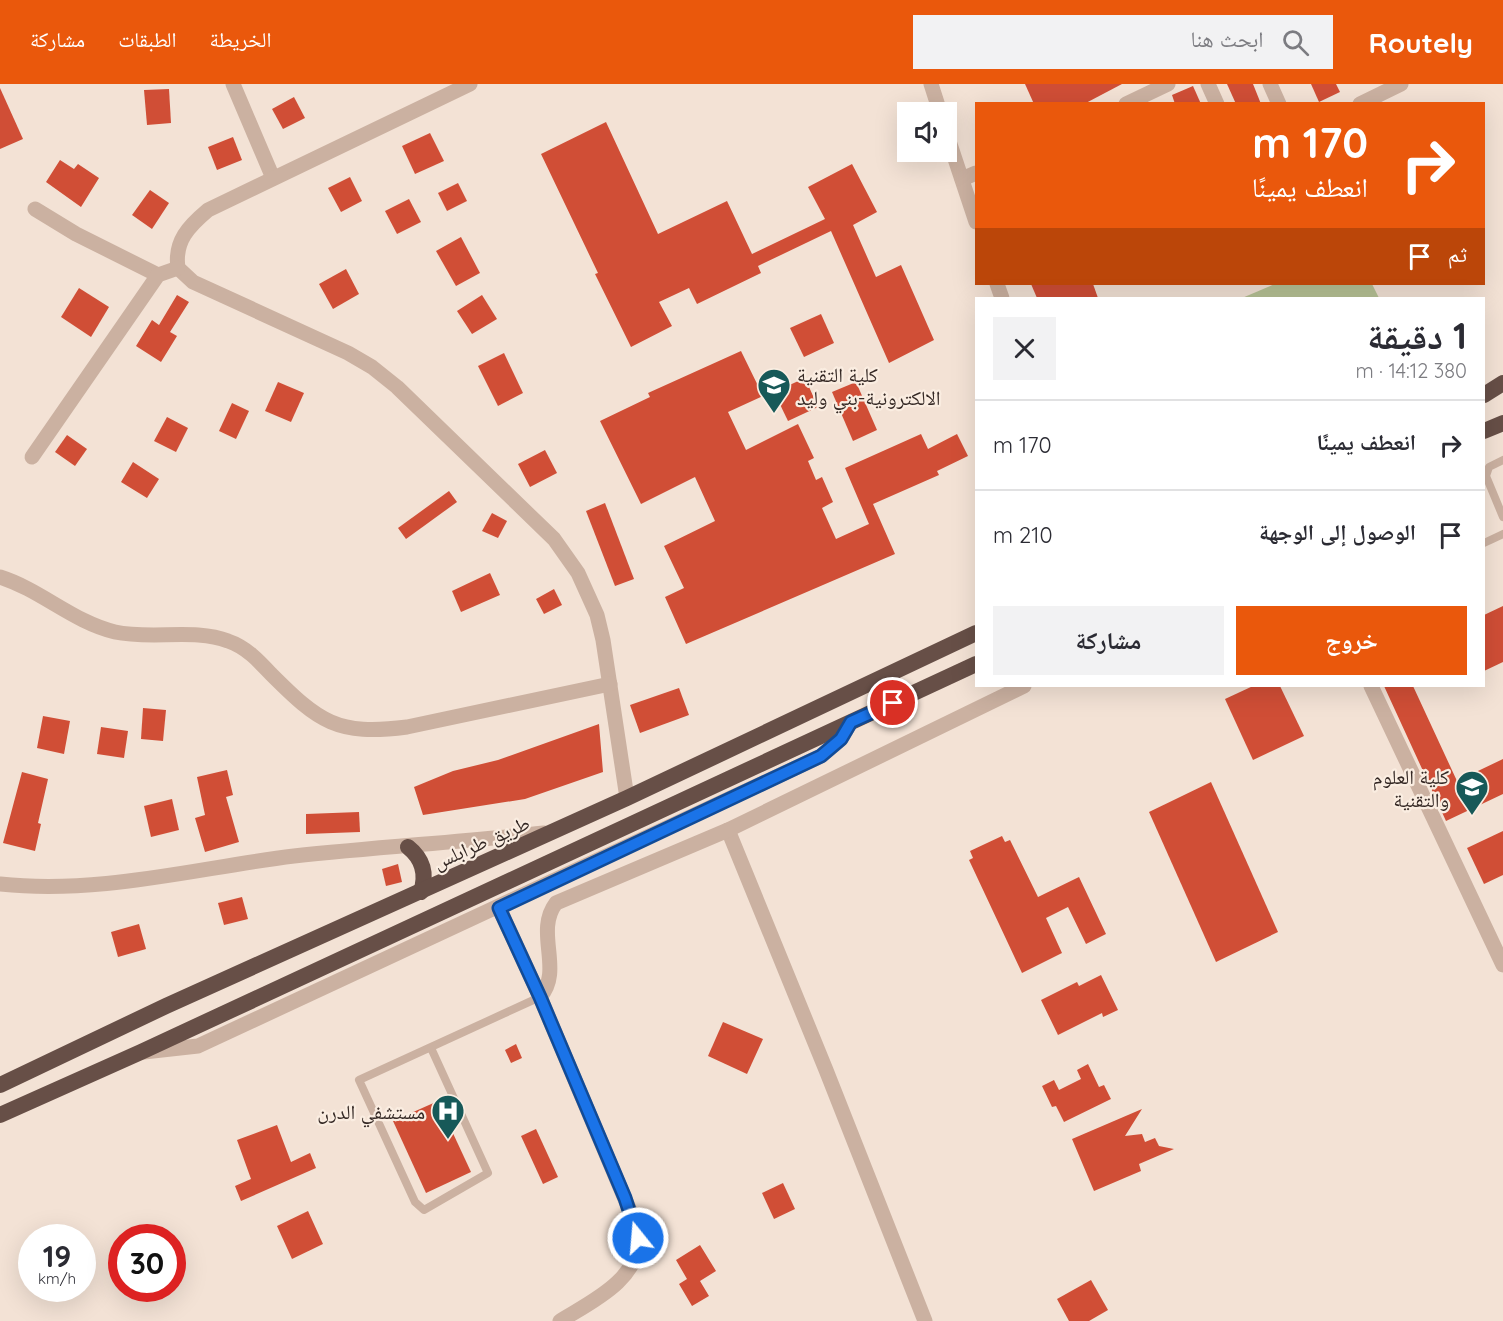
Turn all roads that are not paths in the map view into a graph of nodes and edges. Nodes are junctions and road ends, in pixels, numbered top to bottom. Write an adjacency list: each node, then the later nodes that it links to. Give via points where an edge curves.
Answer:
1 (233, 84): 16 (street)
2 (470, 84): 16 (street)
3 (1168, 84): 8 (street)
4 (1208, 84): 11 (street)
5 (1270, 84): 12 (street)
6 (1401, 84): 13 (street)
7 (933, 85): 9 (street)
8 (1151, 98): 10 (street)
9 (937, 102)
10 (1134, 102)
11 (1216, 102)
12 (1278, 102)
13 (1363, 102)
14 (957, 153): 15 (street)
15 (969, 176): 18 (street)
16 (273, 178): 19 (street, via 208,210 196,220 178,245)
17 (35, 209): 20 (street)
18 (975, 215)
19 (178, 268): 20 (street); 33 (street, via 193,282 348,353 397,387 567,554 588,591 603,640)
20 (158, 275): 25 (street)
21 (1503, 383): 22 (highway)
22 (1485, 394)
23 (1503, 423): 24 (highway)
24 (1485, 431)
25 (32, 457)
26 (1503, 460): 27 (lane, via 1489,467 1486,476)
27 (1503, 517)
28 (1503, 534): 29 (lane)
29 (1485, 543)
30 (0, 577): 33 (street, via 26,587 91,624 115,632 210,636 238,644 304,707 342,727 408,727)
31 (975, 633): 37 (highway, طريق طرابلس)
32 (975, 664): 36 (highway)
33 (610, 684): 37 (street)
34 (1022, 687): 38 (street)
35 (1371, 687): 44 (street)
36 (851, 722): 43 (street, via 841,739 821,756); 47 (highway)
37 (627, 798): 39 (highway, طريق طرابلس)
38 (728, 830): 45 (street, via 556,903 546,924 549,975); 51 (street)
39 (553, 832): 40 (street); 42 (highway, طريق طرابلس)
40 (408, 847): 41 (street, via 295,856 89,886); 42 (highway, via 423,867)
41 (0, 884)
42 (421, 892): 48 (highway, طريق طرابلس)
43 (499, 908): 45 (street); 47 (street, via 198,1046)
44 (1503, 965)
45 (540, 997): 46 (lane, via 359,1080 415,1202 424,1210 488,1173); 50 (street, via 638,1238 634,1259 623,1277 607,1292)
46 (431, 1048)
47 (141, 1052): 49 (highway)
48 (0, 1084)
49 (0, 1115)
50 (560, 1321)
51 (925, 1321)

